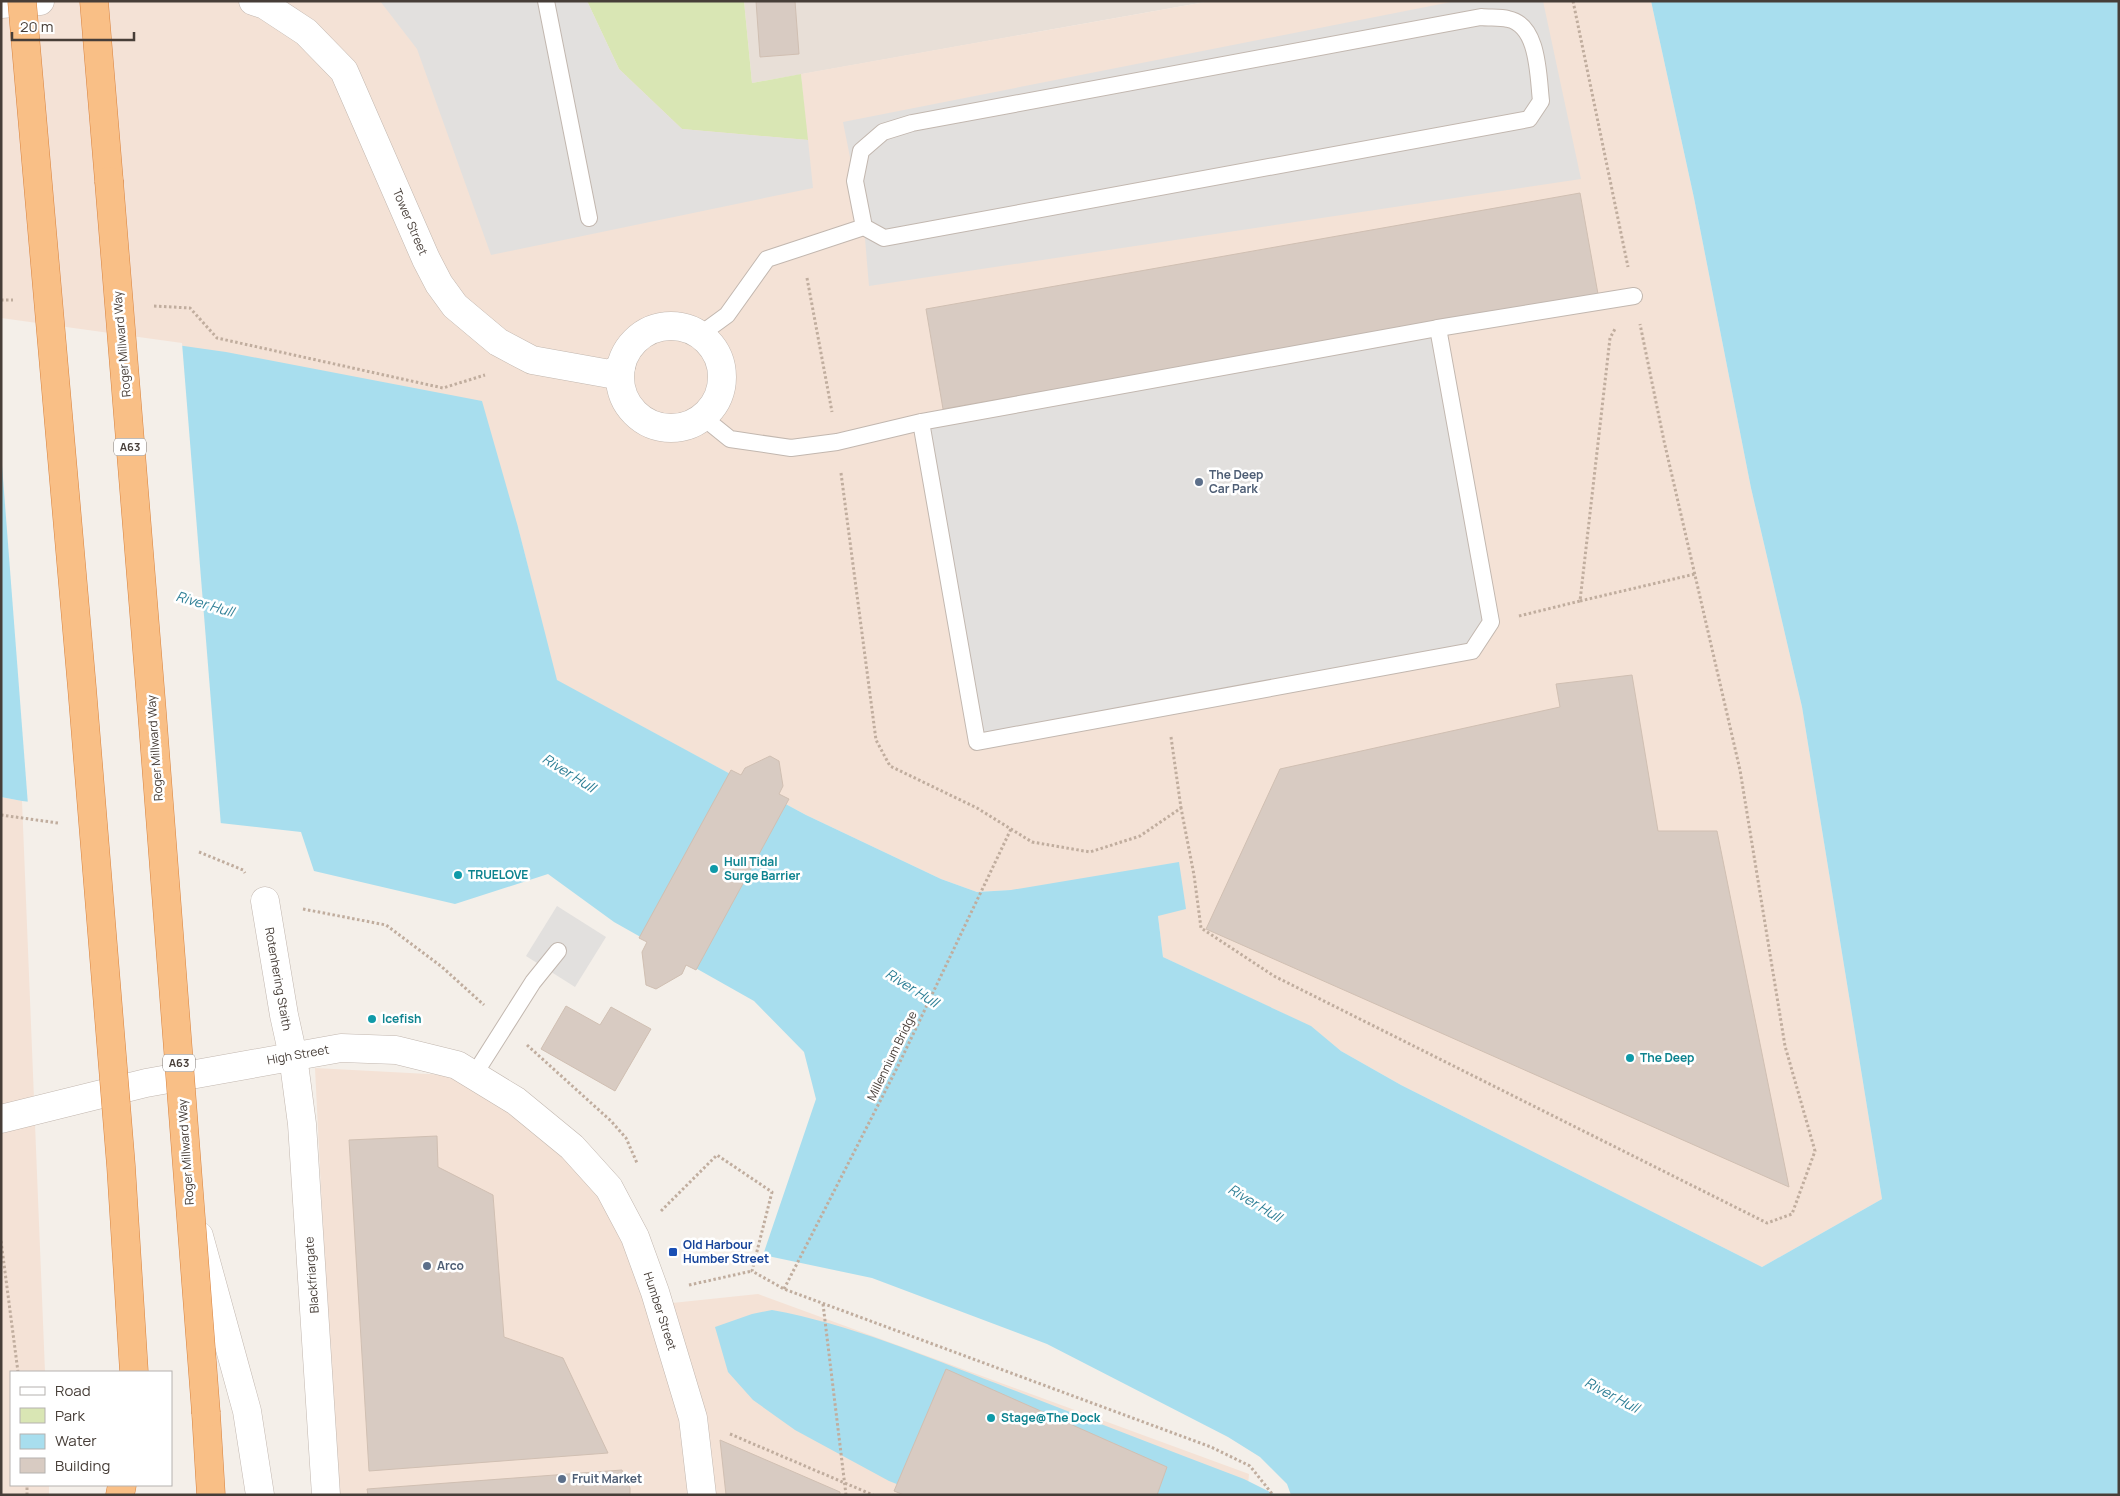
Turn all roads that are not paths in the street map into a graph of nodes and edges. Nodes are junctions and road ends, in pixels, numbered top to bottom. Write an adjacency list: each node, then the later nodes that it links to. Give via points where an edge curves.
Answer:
1 (22, 1): 22 (highway, bridge, via 121,1156)
2 (40, 1): 6 (street)
3 (94, 1): 21 (highway, Roger Millward Way / A63, bridge)
4 (253, 1): 12 (street, Tower Street, via 306,32 344,71 426,259 455,306 498,342 532,360 610,374)
5 (546, 1): 7 (lane)
6 (1, 4)
7 (589, 218)
8 (864, 227): 8 (lane, via 855,181 861,151 883,132 912,123 1481,17 1510,19 1524,27 1533,43 1541,101 1529,119 884,238); 11 (lane, via 767,259 727,315)
9 (1634, 296): 10 (lane)
10 (1438, 328): 14 (lane); 14 (lane, via 1491,622 1472,651 977,742)
11 (701, 334): 12 (street, via 680,326 661,326 646,332 626,352); 13 (street, via 714,348 721,363 723,385 716,403)
12 (621, 368): 13 (street, via 623,396 642,420 671,428 688,426)
13 (704, 418): 14 (lane, via 730,438 791,448 837,442)
14 (921, 422)
15 (265, 902): 17 (street, Rotenhering Staith)
16 (558, 951): 18 (lane, via 533,982)
17 (293, 1056): 18 (street, High Street, via 341,1048 396,1050 457,1065); 19 (street, High Street, via 146,1083); 25 (street, Blackfriargate, via 302,1124)
18 (474, 1075): 20 (street, High Street, via 516,1102)
19 (1, 1118)
20 (572, 1147): 26 (street, Humber Street, via 609,1188 635,1237 693,1418)
21 (190, 1204): 23 (highway, Roger Millward Way / A63, bridge); 24 (street, bridge, via 247,1411)
22 (134, 1371)
23 (211, 1495)
24 (260, 1495)
25 (326, 1495)
26 (702, 1495)

